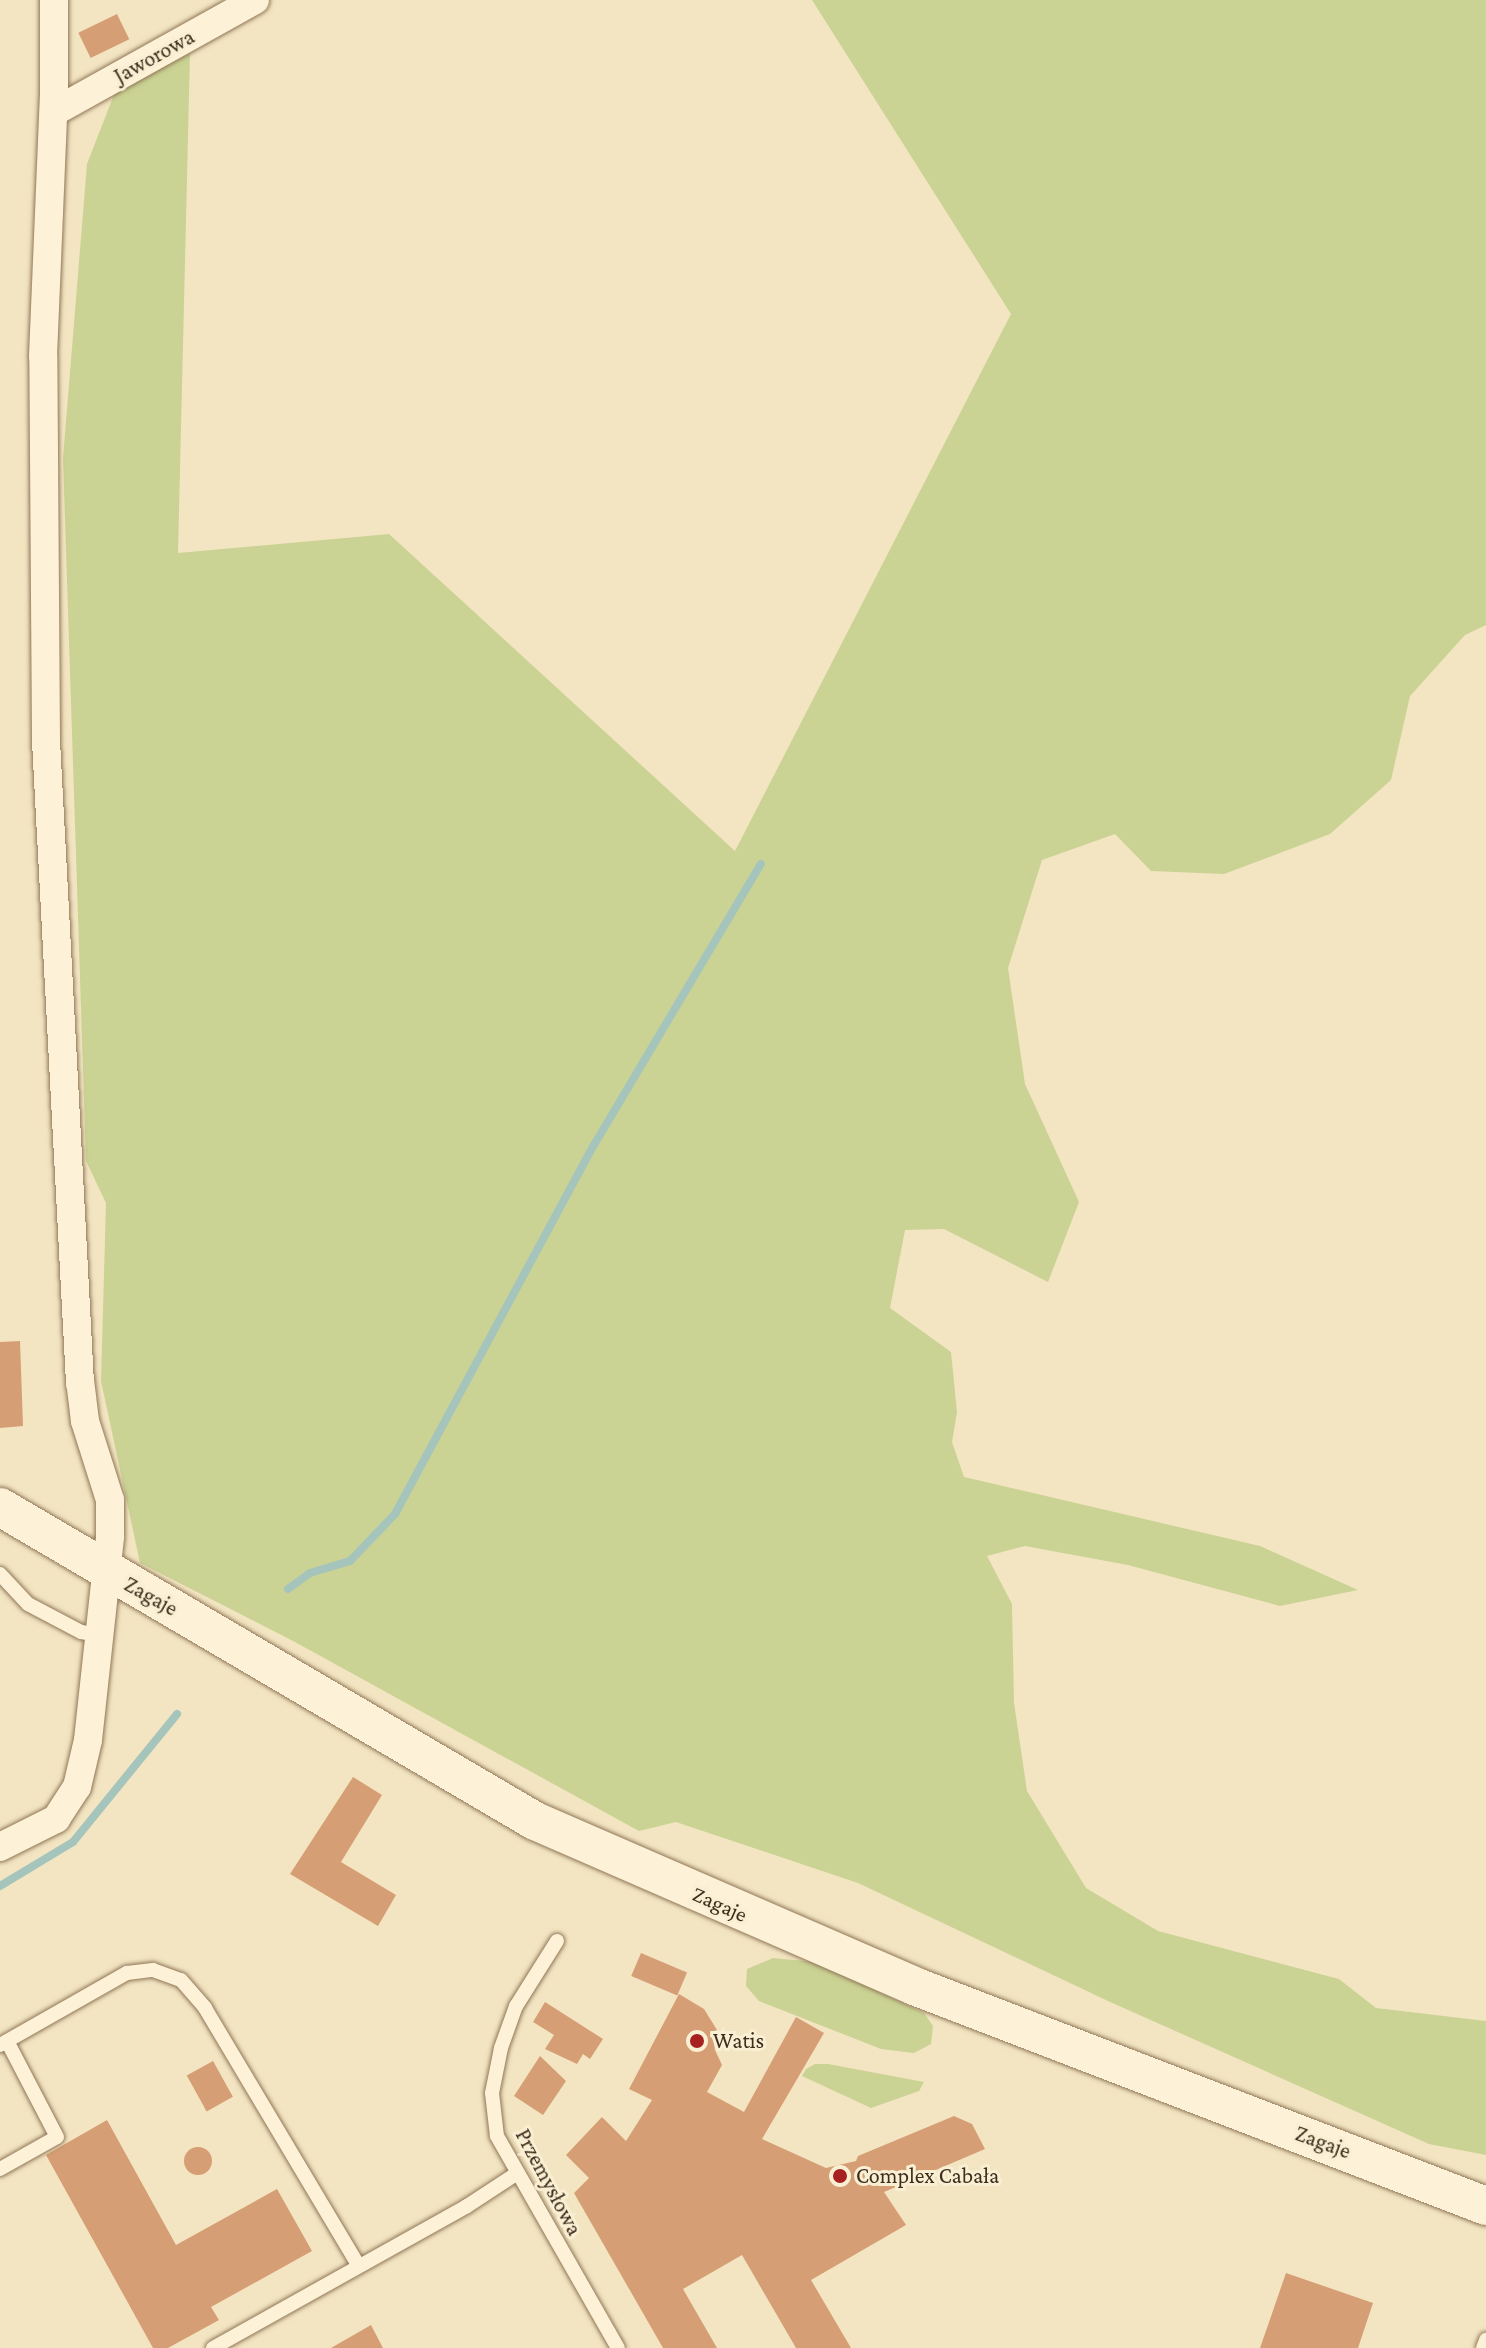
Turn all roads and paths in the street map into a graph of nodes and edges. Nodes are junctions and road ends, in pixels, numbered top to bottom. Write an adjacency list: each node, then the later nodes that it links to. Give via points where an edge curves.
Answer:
1 (54, 0): 3 (street)
2 (255, 0): 3 (street, Jaworowa)
3 (54, 112): 5 (street, via 43,356 46,740 80,1383 85,1421 110,1500)
4 (0, 1507): 5 (main road, Zagaje)
5 (108, 1571): 7 (street); 13 (main road, Zagaje, via 535,1821 914,1986)
6 (0, 1574): 7 (lane, via 28,1604 81,1632)
7 (100, 1635): 8 (street, via 77,1787 56,1819)
8 (0, 1847)
9 (557, 1941): 12 (lane, Przemysłowa, via 516,2006 492,2093 497,2136)
10 (4, 2043): 11 (lane, via 57,2137); 14 (lane, via 127,1973 153,1970 181,1980 205,2008)
11 (0, 2169)
12 (516, 2174): 14 (lane); 17 (lane, Przemysłowa)
13 (1486, 2206)
14 (358, 2265): 16 (lane)
15 (1486, 2340): 18 (lane)
16 (213, 2348)
17 (618, 2348)
18 (1483, 2348)

